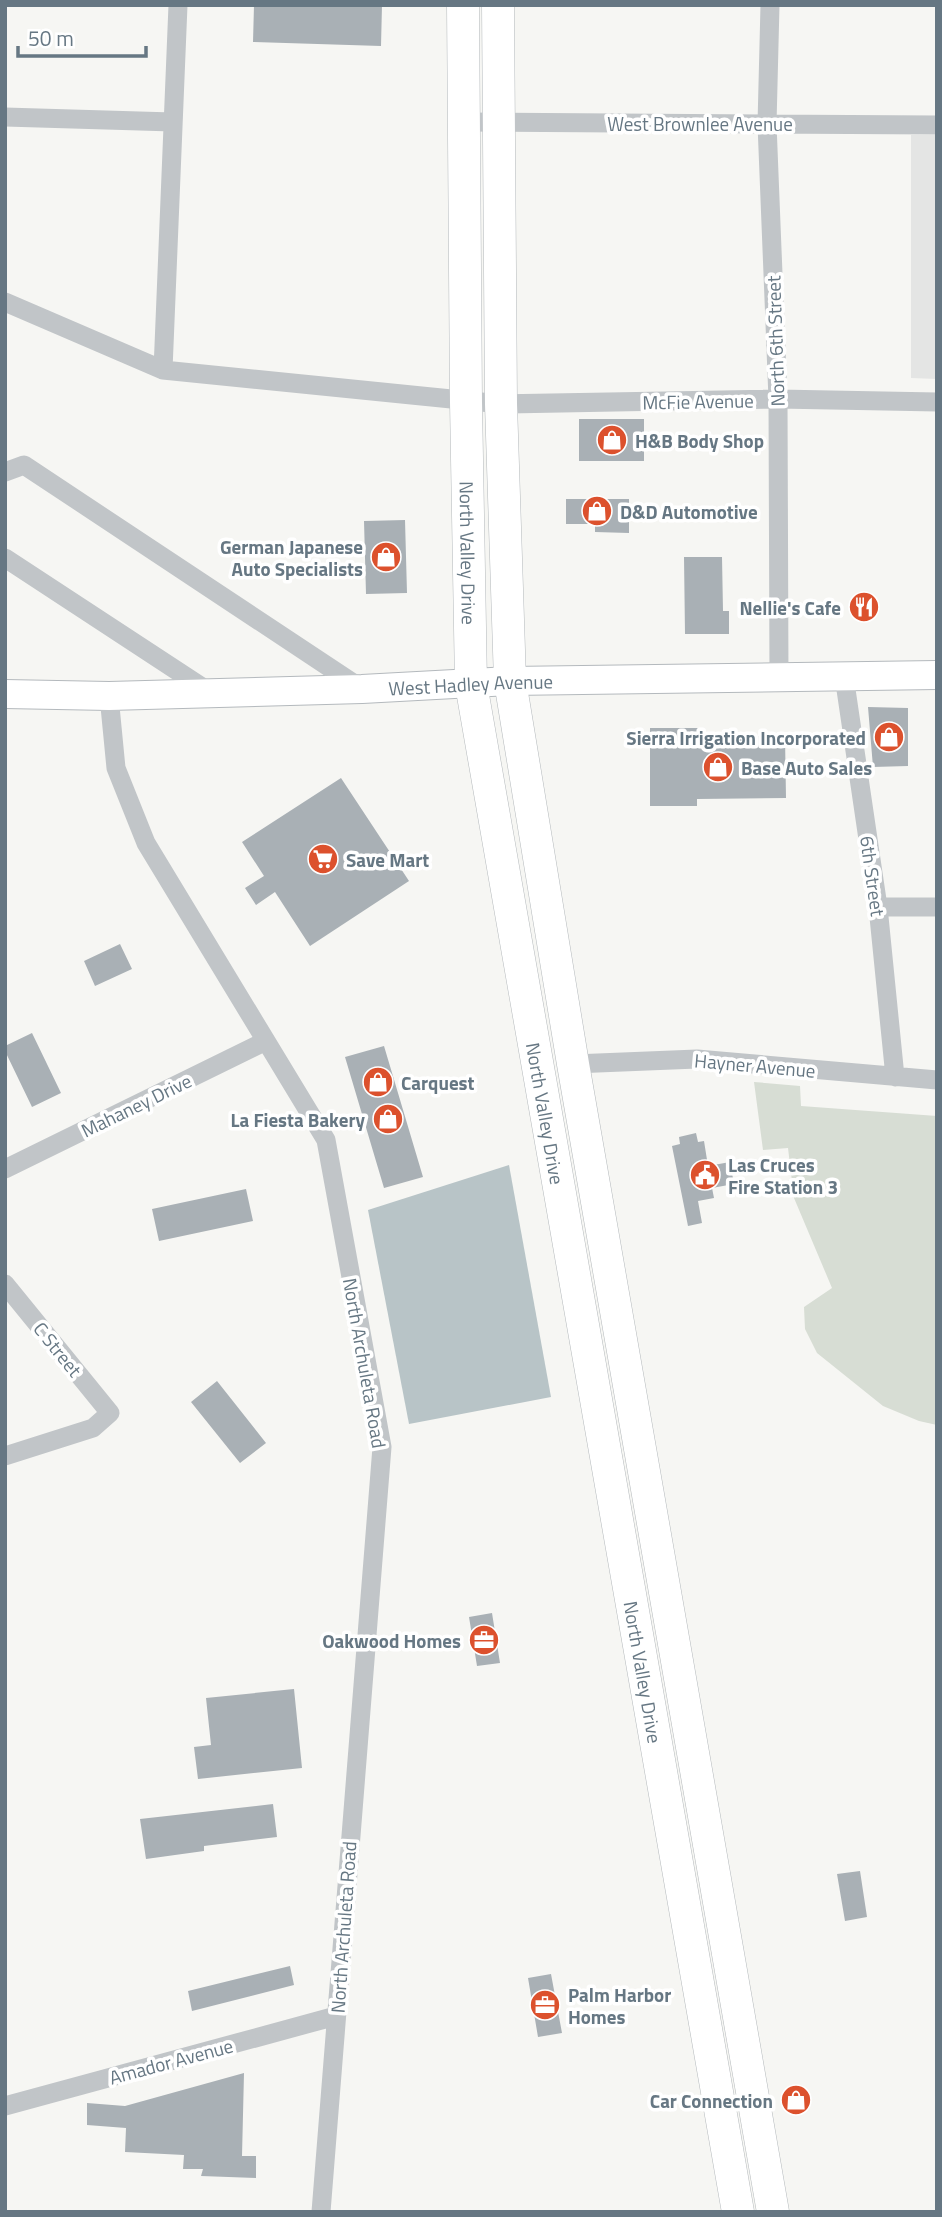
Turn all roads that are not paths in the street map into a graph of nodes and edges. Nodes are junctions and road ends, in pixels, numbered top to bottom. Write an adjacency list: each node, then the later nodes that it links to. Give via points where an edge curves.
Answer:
1 (178, 5): 6 (street)
2 (463, 5): 7 (main road, North Valley Drive)
3 (498, 5): 8 (main road, North Valley Drive)
4 (770, 5): 9 (street, North 6th Street)
5 (5, 117): 6 (street)
6 (173, 122): 12 (street)
7 (464, 122): 8 (street, West Brownlee Avenue); 14 (main road, North Valley Drive)
8 (499, 122): 9 (street, West Brownlee Avenue); 16 (main road, North Valley Drive)
9 (767, 124): 10 (street, West Brownlee Avenue); 13 (street, North 6th Street)
10 (937, 125)
11 (5, 302): 12 (street, McFie Avenue)
12 (163, 370): 14 (street, McFie Avenue)
13 (778, 399): 15 (street, McFie Avenue); 16 (street, McFie Avenue); 21 (street, North 6th Street)
14 (466, 402): 16 (street, McFie Avenue); 23 (main road, North Valley Drive)
15 (937, 402)
16 (501, 404): 22 (main road, North Valley Drive)
17 (5, 472): 24 (street, via 24,465)
18 (5, 558): 25 (street)
19 (937, 675): 20 (street, West Hadley Avenue)
20 (844, 676): 21 (street, West Hadley Avenue); 28 (street, 6th Street)
21 (779, 678): 22 (street, West Hadley Avenue)
22 (510, 681): 23 (street, West Hadley Avenue); 31 (main road, North Valley Drive)
23 (471, 684): 24 (street, West Hadley Avenue); 40 (main road, North Valley Drive)
24 (362, 689): 25 (street, West Hadley Avenue)
25 (211, 693): 27 (street, West Hadley Avenue)
26 (5, 694): 27 (street, West Hadley Avenue)
27 (109, 696): 30 (street, North Archuleta Road, via 116,768 146,844)
28 (878, 907): 29 (street); 32 (street, 6th Street)
29 (937, 907)
30 (266, 1041): 34 (street, Mahaney Drive); 37 (street, North Archuleta Road, via 326,1140 382,1447)
31 (573, 1064): 32 (street, Hayner Avenue, via 697,1059); 41 (main road, North Valley Drive)
32 (895, 1077): 33 (street, Hayner Avenue)
33 (937, 1080)
34 (5, 1169)
35 (5, 1284): 36 (street, C Street, via 110,1413 93,1428)
36 (5, 1456)
37 (336, 2016): 38 (street, Amador Avenue); 39 (street, North Archuleta Road)
38 (5, 2106)
39 (321, 2212)
40 (738, 2212)
41 (773, 2212)

